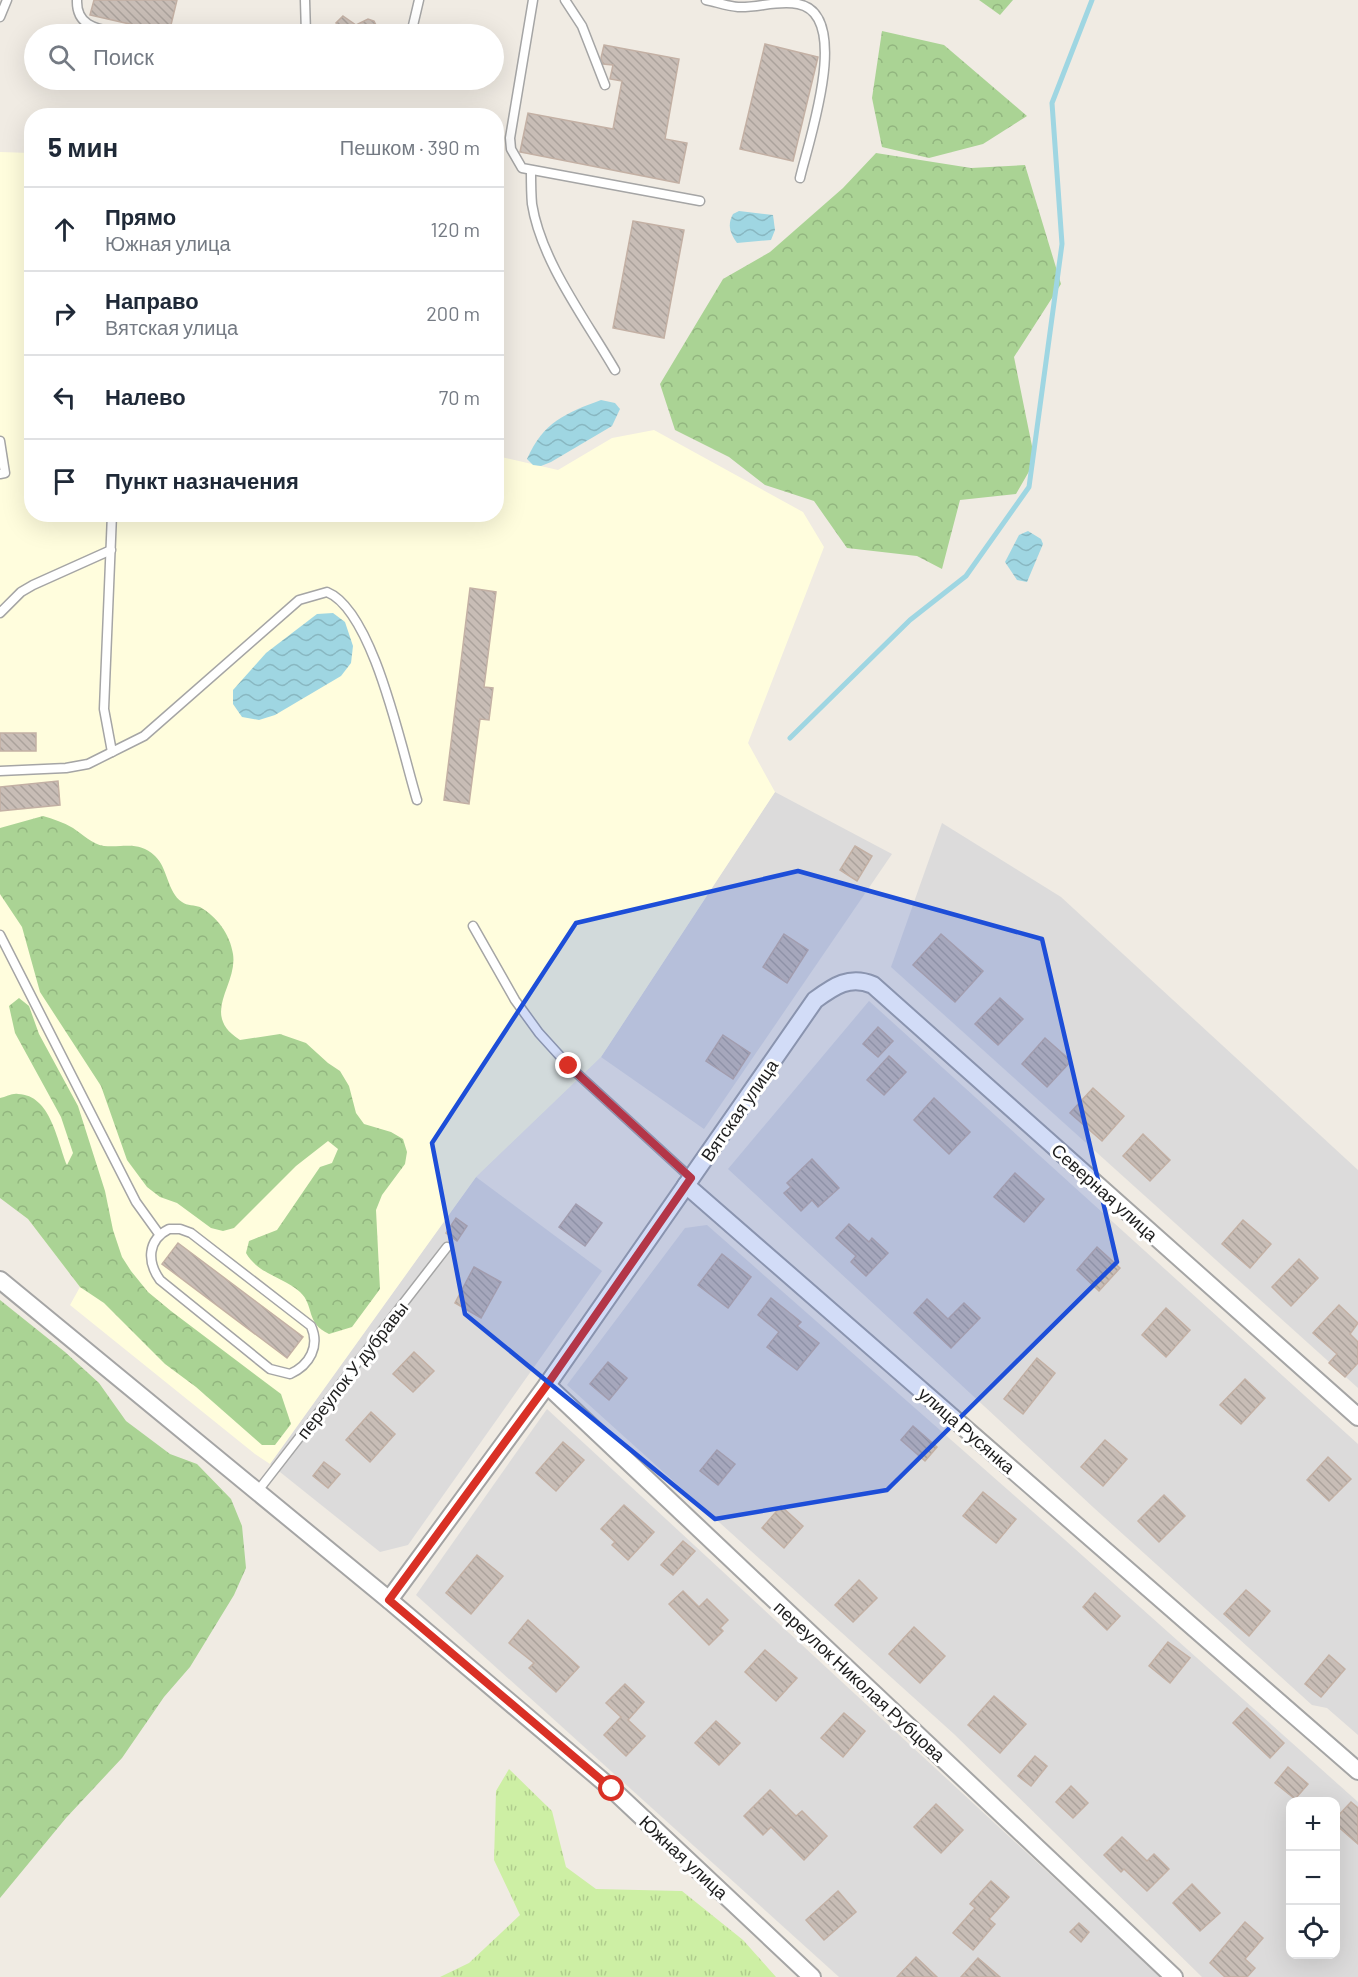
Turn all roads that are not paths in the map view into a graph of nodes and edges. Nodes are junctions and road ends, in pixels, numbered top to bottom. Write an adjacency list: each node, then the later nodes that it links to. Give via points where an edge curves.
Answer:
1 (7, 0): 8 (lane)
2 (77, 0): 9 (lane, via 77,13)
3 (305, 0): 10 (lane)
4 (419, 0): 11 (lane)
5 (533, 0): 13 (lane, via 510,138 516,160)
6 (564, 0): 12 (lane, via 582,26)
7 (706, 0): 14 (lane, via 739,7 800,4 812,10 819,20 826,39 826,64)
8 (0, 16)
9 (86, 24)
10 (306, 24)
11 (413, 24)
12 (605, 85)
13 (531, 171): 15 (lane); 16 (lane, via 532,204 542,238)
14 (800, 178)
15 (700, 201)
16 (615, 370)
17 (0, 441): 18 (lane, via 5,473)
18 (0, 474)
19 (112, 522): 20 (lane)
20 (111, 550): 21 (lane, via 33,585); 22 (lane, via 104,709)
21 (0, 613)
22 (112, 752): 23 (lane, via 88,764 66,768); 24 (lane, via 144,736 299,600 327,592 342,601 377,662)
23 (0, 771)
24 (417, 800)
25 (473, 926): 28 (lane, via 515,1000 539,1033)
26 (0, 934): 29 (lane, via 136,1202)
27 (846, 981): 28 (street, Вятская улица, via 815,1000); 33 (street, Северная улица, via 862,980 873,985)
28 (688, 1182): 32 (street, Вятская улица); 36 (street, улица Русянка)
29 (159, 1234): 29 (lane, via 150,1261 160,1280 270,1369 290,1374 300,1370 315,1348 311,1326 191,1233 169,1229)
30 (447, 1247): 34 (lane, переулок У дубравы)
31 (0, 1280): 34 (street, Южная улица)
32 (547, 1385): 35 (street, Вятская улица); 38 (street, переулок Николая Рубцова)
33 (1358, 1417)
34 (257, 1492): 35 (street, Южная улица)
35 (389, 1600): 37 (street, Южная улица, via 612,1789)
36 (1358, 1771)
37 (812, 1977)
38 (1174, 1977)

